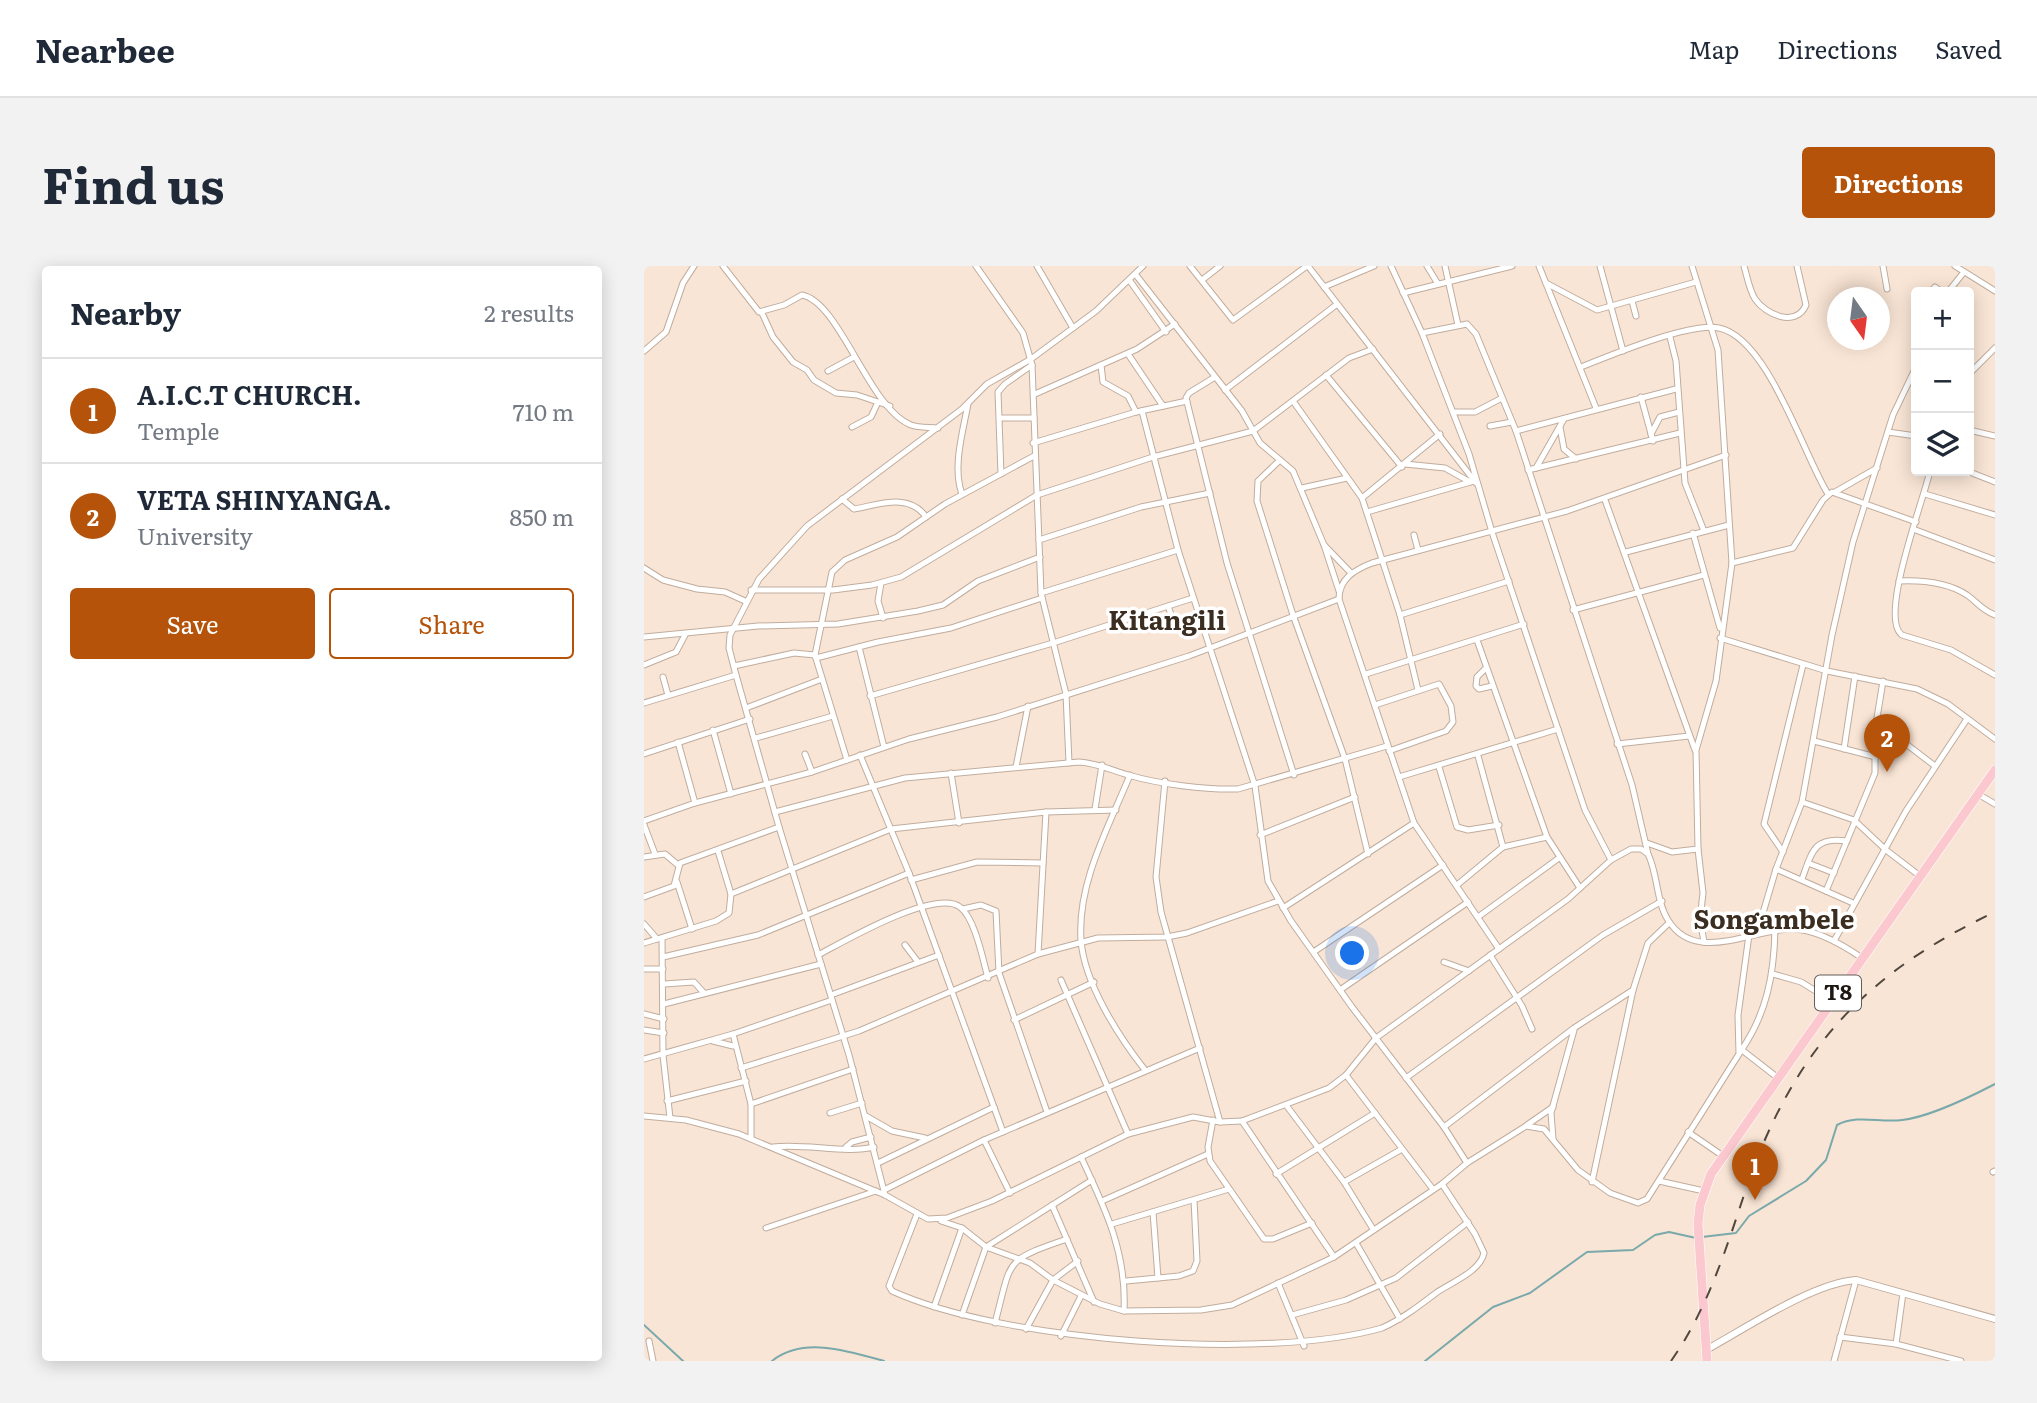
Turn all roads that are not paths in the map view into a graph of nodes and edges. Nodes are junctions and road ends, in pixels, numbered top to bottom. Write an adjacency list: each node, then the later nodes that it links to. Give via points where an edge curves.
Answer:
1 (694, 266): 49 (street, via 666,332)
2 (723, 266): 38 (street)
3 (976, 266): 53 (street, via 1018,324)
4 (1037, 266): 42 (street)
5 (1142, 266): 23 (street)
6 (1190, 266): 26 (street)
7 (1220, 266): 26 (street)
8 (1307, 266): 26 (street, via 1235,320); 30 (street)
9 (1374, 266): 22 (street)
10 (1400, 266): 20 (street)
11 (1427, 266): 29 (street)
12 (1445, 266): 24 (street)
13 (1512, 266): 24 (street)
14 (1539, 266): 28 (street)
15 (1600, 266): 37 (street)
16 (1692, 266): 27 (street)
17 (1744, 266): 18 (street, via 1758,302 1788,318 1800,314 1806,305)
18 (1797, 266)
19 (1883, 266): 31 (street)
20 (1391, 267): 34 (street)
21 (1959, 268): 32 (street); 33 (street)
22 (1360, 269): 30 (street)
23 (1136, 275): 25 (street); 40 (street)
24 (1450, 280): 29 (street); 41 (street)
25 (1130, 281): 42 (street); 44 (street)
26 (1202, 281)
27 (1696, 282): 35 (street); 43 (street)
28 (1546, 283): 37 (street, via 1594,309); 55 (street)
29 (1438, 284): 34 (street)
30 (1324, 287): 36 (street)
31 (1887, 287)
32 (1950, 287)
33 (1995, 291)
34 (1403, 293): 45 (street)
35 (1632, 301): 37 (street); 39 (street)
36 (1336, 305): 48 (street); 62 (street)
37 (1610, 308): 50 (street)
38 (762, 313): 52 (street, via 806,295 831,317); 68 (street, via 790,359 814,380 836,393)
39 (1636, 316)
40 (1175, 324): 44 (street); 59 (street)
41 (1458, 325): 45 (street); 65 (street, via 1473,327)
42 (1073, 328): 53 (street)
43 (1712, 328): 46 (street); 96 (street); 116 (street, via 1726,330 1757,356)
44 (1166, 332): 51 (street)
45 (1422, 333): 74 (street)
46 (1670, 337): 50 (street); 61 (street)
47 (1995, 348): 56 (street)
48 (1373, 349): 58 (street, via 1349,358); 90 (street)
49 (644, 351)
50 (1623, 351): 55 (street)
51 (1128, 354): 54 (street); 71 (street)
52 (854, 358): 57 (street); 70 (street)
53 (1032, 362): 63 (street); 69 (street, via 992,380); 76 (street, via 1000,389)
54 (1101, 365): 63 (street); 73 (street, via 1103,382 1128,396)
55 (1581, 367): 72 (street)
56 (1974, 369)
57 (828, 371)
58 (1326, 375): 67 (street); 101 (street)
59 (1215, 377): 62 (street); 66 (street, via 1189,393)
60 (1911, 379): 87 (street)
61 (1676, 389): 64 (street); 75 (street)
62 (1225, 390): 84 (street)
63 (1035, 394): 77 (street)
64 (1642, 397): 72 (street); 88 (street)
65 (1502, 398): 74 (street, via 1475,412); 79 (street)
66 (1187, 401): 71 (street); 95 (street)
67 (1293, 401): 84 (street); 109 (street)
68 (878, 402): 70 (street); 82 (street, via 871,416)
69 (968, 404): 83 (street); 115 (street, via 959,456)
70 (890, 406): 83 (street, via 912,425)
71 (1163, 407): 73 (street)
72 (1596, 408): 78 (street)
73 (1139, 412): 94 (street); 98 (street)
74 (1453, 412): 111 (street)
75 (1679, 412): 88 (street, via 1660,417); 89 (street)
76 (1000, 418): 77 (street); 106 (street)
77 (1034, 418): 94 (street)
78 (1565, 418): 80 (street); 86 (street)
79 (1512, 422): 81 (street); 86 (street)
80 (1560, 425): 99 (street, via 1564,449); 102 (street)
81 (1490, 426)
82 (852, 427)
83 (938, 428): 120 (street)
84 (1253, 431): 95 (street); 100 (street)
85 (1974, 431): 92 (street)
86 (1516, 432): 104 (street)
87 (1888, 432): 91 (street); 103 (street)
88 (1651, 433): 93 (street)
89 (1680, 433): 93 (street); 105 (street)
90 (1440, 434): 101 (street); 111 (street)
91 (1911, 435)
92 (1995, 436)
93 (1653, 441): 99 (street)
94 (1033, 443): 97 (street)
95 (1199, 445): 98 (street); 114 (street)
96 (1726, 455): 105 (street); 129 (street)
97 (1034, 456): 106 (street); 118 (street)
98 (1153, 457): 118 (street); 122 (street)
99 (1576, 459): 102 (street)
100 (1280, 460): 112 (street); 160 (street, via 1258,481 1255,491)
101 (1404, 465): 111 (street, via 1445,468); 119 (street)
102 (1536, 468): 104 (street)
103 (1877, 468): 113 (street); 123 (street)
104 (1528, 470): 127 (street)
105 (1684, 471): 121 (street); 131 (street, via 1689,498)
106 (1001, 474): 115 (street)
107 (1974, 474): 110 (street)
108 (1929, 476): 117 (street)
109 (1347, 478): 112 (street); 119 (street)
110 (1995, 482)
111 (1474, 483): 124 (street); 132 (street)
112 (1302, 488): 136 (street)
113 (1835, 492): 116 (street); 123 (street)
114 (1210, 493): 122 (street); 168 (street)
115 (962, 494): 126 (street)
116 (1828, 494): 143 (street, via 1793,548)
117 (1925, 494): 125 (street); 128 (street)
118 (1037, 495): 135 (street); 149 (street, via 929,562)
119 (1362, 498): 124 (street)
120 (842, 499): 126 (street, via 854,509 886,502 912,505); 150 (street, via 799,533)
121 (1605, 500): 127 (street); 139 (street)
122 (1164, 501): 135 (street); 137 (street)
123 (1866, 506): 128 (street); 182 (street, via 1853,542)
124 (1367, 512): 142 (street)
125 (1995, 515)
126 (926, 517): 151 (street, via 897,537 840,564)
127 (1544, 518): 132 (street); 159 (street)
128 (1916, 522): 130 (street)
129 (1730, 525): 131 (street); 143 (street)
130 (1913, 529): 141 (street); 148 (street)
131 (1704, 531): 133 (street)
132 (1492, 533): 138 (street); 147 (street)
133 (1693, 533): 139 (street); 146 (street)
134 (1414, 535): 138 (street)
135 (1039, 540): 140 (street)
136 (1324, 545): 145 (street); 152 (street)
137 (1178, 550): 154 (street); 155 (street)
138 (1418, 550): 142 (street)
139 (1626, 552): 153 (street)
140 (1040, 557): 154 (street); 163 (street, via 978,580 939,607)
141 (1995, 560)
142 (1380, 561): 145 (street); 161 (street)
143 (1732, 563): 170 (street)
144 (644, 568): 157 (street, via 663,580 725,592)
145 (1351, 573): 152 (street)
146 (1704, 576): 153 (street); 170 (street)
147 (1509, 581): 161 (street); 166 (street)
148 (1899, 581): 162 (street, via 1944,586); 185 (street, via 1894,613 1899,633 1951,650)
149 (881, 583): 151 (street); 163 (street, via 878,601)
150 (751, 590): 151 (street); 157 (street)
151 (826, 590): 165 (street)
152 (1339, 591): 156 (street)
153 (1638, 594): 159 (street); 205 (street)
154 (1042, 596): 173 (street); 174 (street, via 951,628)
155 (1193, 598): 158 (street); 175 (street)
156 (1339, 599): 160 (street); 183 (street)
157 (745, 601): 167 (street)
158 (1168, 606): 164 (street); 173 (street)
159 (1573, 610): 211 (street)
160 (1293, 615): 168 (street); 221 (street)
161 (1400, 615): 177 (street)
162 (1995, 615)
163 (883, 618): 165 (street)
164 (1173, 620)
165 (820, 624): 167 (street); 176 (street)
166 (1524, 624): 172 (street); 203 (street)
167 (732, 630): 169 (street); 180 (street, via 729,643)
168 (1250, 630): 175 (street); 232 (street)
169 (685, 635): 171 (street); 179 (street, via 676,652)
170 (1721, 635): 178 (street); 215 (street, via 1716,681)
171 (644, 638)
172 (1477, 640): 177 (street); 181 (street)
173 (1053, 643): 192 (street); 194 (street)
174 (859, 647): 176 (street); 194 (street)
175 (1210, 647): 192 (street); 237 (street)
176 (816, 657): 180 (street, via 794,653); 188 (street)
177 (1411, 660): 183 (street); 191 (street)
178 (1803, 664): 182 (street); 263 (street, via 1765,824)
179 (644, 665)
180 (734, 666): 184 (street)
181 (1486, 668): 190 (street); 190 (street, via 1476,685 1479,689)
182 (1827, 671): 186 (street); 208 (street)
183 (1366, 674): 196 (street)
184 (736, 675): 193 (street); 198 (street)
185 (1995, 675)
186 (1855, 676): 189 (street); 213 (street)
187 (663, 677): 193 (street)
188 (822, 679): 198 (street); 199 (street)
189 (1884, 681): 201 (street, via 1932,695); 202 (street)
190 (1492, 686): 210 (street)
191 (1418, 690): 196 (street); 214 (street, via 1441,684 1453,722 1446,731)
192 (1066, 694): 197 (street); 223 (street)
193 (668, 695): 195 (street)
194 (870, 696): 212 (street)
195 (644, 703)
196 (1375, 705): 214 (street)
197 (1028, 706): 212 (street); 226 (street)
198 (746, 708): 200 (street)
199 (833, 716): 206 (street); 222 (street)
200 (750, 719): 204 (street); 206 (street)
201 (1967, 719): 207 (street); 225 (street)
202 (1876, 721): 220 (street); 225 (street)
203 (1558, 729): 210 (street); 269 (street, via 1585,810)
204 (713, 730): 209 (street); 238 (street)
205 (1689, 736): 211 (street); 215 (street)
206 (755, 738): 235 (street)
207 (1995, 739)
208 (1814, 741): 213 (street); 241 (street)
209 (678, 742): 216 (street); 242 (street)
210 (1515, 744): 219 (street); 256 (street)
211 (1616, 744): 258 (street)
212 (884, 747): 218 (street)
213 (1844, 748): 220 (street)
214 (1388, 749): 221 (street); 233 (street)
215 (1696, 750): 260 (street)
216 (644, 754)
217 (805, 754): 229 (street)
218 (860, 755): 222 (street); 236 (street)
219 (1478, 756): 227 (street); 252 (street)
220 (1876, 757): 248 (street, via 1875,772)
221 (1345, 759): 232 (street); 240 (street)
222 (847, 760): 229 (street)
223 (1069, 762): 224 (street); 226 (street)
224 (1102, 765): 231 (street); 244 (street)
225 (1935, 766): 261 (street)
226 (1016, 767): 230 (street)
227 (1439, 767): 233 (street); 252 (street, via 1457,827 1468,830)
228 (1995, 769): 239 (highway, T8)
229 (812, 772): 235 (street)
230 (951, 773): 236 (street); 250 (street)
231 (1130, 775): 234 (street); 245 (street)
232 (1294, 775): 237 (street)
233 (1399, 777): 251 (street)
234 (1165, 781): 237 (street, via 1219,790); 302 (street, via 1156,877)
235 (768, 785): 238 (street); 246 (street)
236 (872, 785): 246 (street); 254 (street)
237 (1255, 786): 255 (street)
238 (731, 794): 242 (street)
239 (1978, 794): 243 (street); 278 (highway, T8)
240 (1355, 797): 255 (street); 266 (street)
241 (1802, 802): 248 (street); 263 (street)
242 (695, 803): 249 (street)
243 (1995, 804)
244 (1095, 808): 245 (street); 247 (street)
245 (1116, 810): 304 (street, via 1090,877)
246 (775, 812): 253 (street)
247 (1046, 812): 250 (street); 270 (street)
248 (1854, 820): 257 (street); 261 (street)
249 (644, 823): 265 (street)
250 (959, 823): 254 (street)
251 (1414, 823): 266 (street); 273 (street)
252 (1499, 825): 259 (street)
253 (779, 827): 262 (street); 275 (street)
254 (891, 829): 275 (street); 276 (street)
255 (1260, 835): 287 (street, via 1266,873)
256 (1548, 837): 259 (street); 268 (street)
257 (1847, 841): 271 (street, via 1821,842); 277 (street)
258 (1647, 843): 260 (street, via 1672,852); 264 (street)
259 (1503, 847): 282 (street)
260 (1698, 849): 305 (street)
261 (1886, 850): 278 (street); 290 (street)
262 (718, 851): 272 (street); 285 (street)
263 (1783, 852): 274 (street)
264 (1648, 853): 269 (street, via 1631,849); 288 (street)
265 (655, 854): 267 (street); 272 (street, via 668,855)
266 (1368, 854): 292 (street)
267 (644, 857)
268 (1559, 858): 283 (street); 295 (street)
269 (1611, 860): 283 (street)
270 (1043, 863): 280 (street, via 977,862); 311 (street)
271 (1808, 863): 277 (street); 279 (street)
272 (678, 864): 281 (street)
273 (1443, 865): 282 (street); 310 (street)
274 (1776, 869): 279 (street); 300 (street)
275 (793, 870): 285 (street); 294 (street)
276 (909, 873): 280 (street); 294 (street)
277 (1834, 873): 284 (street)
278 (1920, 876): 316 (highway, T8)
279 (1802, 879): 284 (street)
280 (911, 880): 291 (street)
281 (677, 882): 286 (street); 298 (street)
282 (1457, 885): 289 (street)
283 (1580, 888): 309 (street)
284 (1826, 891): 290 (street)
285 (731, 894): 298 (street, via 729,913)
286 (644, 897)
287 (1278, 901): 292 (street); 302 (street)
288 (1662, 901): 296 (street); 335 (street, via 1604,935)
289 (1468, 902): 295 (street); 330 (street)
290 (1853, 903): 306 (street)
291 (920, 908): 293 (street, via 951,904); 312 (street); 313 (street)
292 (1283, 908): 310 (street)
293 (962, 909): 323 (street, via 981,905 996,911); 325 (street)
294 (808, 916): 312 (street); 315 (street, via 747,938)
295 (1478, 917): 309 (street)
296 (1669, 923): 305 (street); 331 (street, via 1648,943)
297 (644, 924): 303 (street)
298 (692, 929): 303 (street)
299 (1774, 930): 300 (street); 306 (street, via 1805,930); 324 (street)
300 (1757, 933): 301 (street)
301 (1749, 935): 305 (street, via 1725,943); 351 (street, via 1738,1015)
302 (1167, 937): 304 (street); 350 (street)
303 (660, 939): 307 (street); 315 (street)
304 (1081, 940): 311 (street); 327 (street)
305 (1704, 942)
306 (1834, 942): 316 (street)
307 (644, 943)
308 (905, 945): 318 (street)
309 (1499, 949): 314 (street)
310 (1315, 951): 330 (street)
311 (1038, 954): 323 (street)
312 (818, 955): 319 (street)
313 (939, 955): 318 (street); 329 (street)
314 (1490, 955): 322 (street); 335 (street)
315 (663, 957): 321 (street)
316 (1862, 958): 336 (highway, T8)
317 (1444, 961): 322 (street)
318 (918, 962): 334 (street)
319 (821, 964): 332 (street); 334 (street)
320 (644, 969): 321 (street)
321 (663, 969): 328 (street)
322 (1469, 971): 347 (street)
323 (999, 973): 325 (street); 340 (street)
324 (1773, 974): 336 (street, via 1801,982); 351 (street, via 1755,1028)
325 (988, 978): 329 (street)
326 (1061, 980): 333 (street)
327 (1094, 982): 333 (street); 356 (street, via 1105,1010)
328 (664, 984): 332 (street, via 694,982); 337 (street)
329 (951, 990): 346 (street); 366 (street)
330 (1340, 990): 347 (street)
331 (1633, 990): 341 (street); 400 (street)
332 (704, 993): 337 (street)
333 (1066, 995): 340 (street); 361 (street)
334 (832, 998): 345 (street); 346 (street)
335 (1517, 998): 342 (street); 358 (street)
336 (1832, 1001): 359 (highway, T8)
337 (664, 1004): 339 (street)
338 (644, 1014): 339 (street)
339 (664, 1018): 344 (street)
340 (1014, 1020): 368 (street)
341 (1574, 1028): 367 (street); 377 (street)
342 (1532, 1029)
343 (644, 1030): 344 (street)
344 (664, 1033): 352 (street)
345 (733, 1034): 348 (street); 349 (street)
346 (844, 1037): 354 (street); 355 (street)
347 (1376, 1038): 357 (street); 358 (street)
348 (708, 1040): 349 (street); 352 (street)
349 (733, 1046): 354 (street)
350 (1200, 1048): 356 (street); 374 (street)
351 (1741, 1052): 359 (street); 379 (street)
352 (663, 1055): 353 (street); 362 (street)
353 (644, 1059)
354 (741, 1068): 360 (street)
355 (853, 1069): 363 (street); 364 (street)
356 (1145, 1070): 361 (street)
357 (1346, 1075): 365 (street, via 1329,1088); 370 (street)
358 (1406, 1078): 377 (street)
359 (1778, 1078): 392 (highway, T8)
360 (746, 1080): 362 (street); 364 (street)
361 (1107, 1086): 368 (street); 380 (street)
362 (667, 1101): 373 (street)
363 (862, 1103): 369 (street); 372 (street)
364 (751, 1104): 382 (street)
365 (1286, 1105): 375 (street); 389 (street)
366 (994, 1107): 378 (street); 383 (street)
367 (1553, 1107): 376 (street); 384 (street)
368 (1047, 1112): 378 (street)
369 (830, 1113)
370 (1376, 1113): 389 (street); 390 (street)
371 (644, 1116): 373 (street)
372 (866, 1116): 381 (street); 383 (street, via 891,1131)
373 (670, 1118): 382 (street)
374 (1217, 1121): 375 (street); 380 (street, via 1182,1118); 391 (street)
375 (1242, 1121): 396 (street)
376 (1526, 1126): 384 (street, via 1539,1126); 395 (street)
377 (1444, 1127): 395 (street)
378 (1003, 1132): 385 (street)
379 (1688, 1132): 392 (street); 398 (street)
380 (1128, 1134): 393 (street)
381 (871, 1137): 387 (street); 388 (street)
382 (751, 1138): 386 (street)
383 (929, 1139): 394 (street)
384 (1553, 1139): 400 (street)
385 (984, 1140): 406 (street); 407 (street)
386 (771, 1147): 388 (street); 404 (street)
387 (874, 1147): 388 (street); 394 (street)
388 (846, 1148)
389 (1319, 1148): 396 (street); 399 (street)
390 (1402, 1149): 399 (street); 403 (street)
391 (1208, 1154): 402 (street); 409 (street)
392 (1723, 1156): 405 (highway, T8)
393 (1080, 1157): 397 (street); 407 (street)
394 (878, 1163): 406 (street)
395 (1467, 1163): 401 (street)
396 (1276, 1174): 415 (street)
397 (1092, 1180): 409 (street); 410 (street)
398 (1659, 1181): 400 (street, via 1647,1199 1638,1203); 405 (street)
399 (1344, 1182): 419 (street)
400 (1592, 1182)
401 (1442, 1184): 403 (street); 414 (street)
402 (1229, 1188): 408 (street); 415 (street, via 1266,1240)
403 (1432, 1188): 419 (street)
404 (876, 1191): 406 (street); 417 (street)
405 (1704, 1191): 448 (highway, T8, via 1698,1224)
406 (885, 1193): 412 (street)
407 (1010, 1193): 413 (street)
408 (1194, 1200): 411 (street); 426 (street, via 1196,1268 1185,1275)
409 (1102, 1202): 416 (street)
410 (1052, 1205): 420 (street); 422 (street)
411 (1153, 1212): 416 (street); 426 (street)
412 (918, 1214): 413 (street); 435 (street, via 889,1287)
413 (940, 1220): 418 (street)
414 (1468, 1222): 431 (street); 439 (street, via 1482,1246 1482,1260)
415 (1312, 1223): 423 (street)
416 (1112, 1224): 429 (street)
417 (766, 1228)
418 (962, 1228): 422 (street); 435 (street)
419 (1373, 1229): 421 (street)
420 (1067, 1239): 424 (street); 425 (street)
421 (1356, 1243): 423 (street); 431 (street)
422 (986, 1247): 424 (street); 437 (street)
423 (1334, 1257): 430 (street)
424 (1017, 1258): 427 (street); 441 (street)
425 (1078, 1261): 427 (street); 434 (street)
426 (1158, 1278): 429 (street)
427 (1053, 1280): 433 (street); 442 (street)
428 (1856, 1280): 432 (street); 444 (street); 448 (street, via 1814,1292)
429 (1126, 1281): 436 (street)
430 (1278, 1283): 436 (street, via 1232,1305); 438 (street)
431 (1380, 1286): 438 (street); 439 (street)
432 (1903, 1293): 440 (street); 446 (street)
433 (1081, 1296): 434 (street); 443 (street)
434 (1094, 1302): 436 (street)
435 (934, 1307): 437 (street)
436 (1124, 1311)
437 (962, 1315): 441 (street)
438 (1292, 1315): 447 (street)
439 (1400, 1319): 447 (street, via 1363,1334)
440 (1995, 1319)
441 (995, 1323): 442 (street)
442 (1026, 1329): 443 (street)
443 (1061, 1336): 447 (street, via 1152,1349 1259,1351)
444 (1840, 1337): 446 (street); 449 (street)
445 (649, 1341): 450 (street)
446 (1896, 1344): 453 (street)
447 (1304, 1346)
448 (1706, 1350): 451 (highway, T8)
449 (1834, 1360): 452 (street)
450 (653, 1361)
451 (1707, 1361)
452 (1842, 1361)
453 (1961, 1361)

